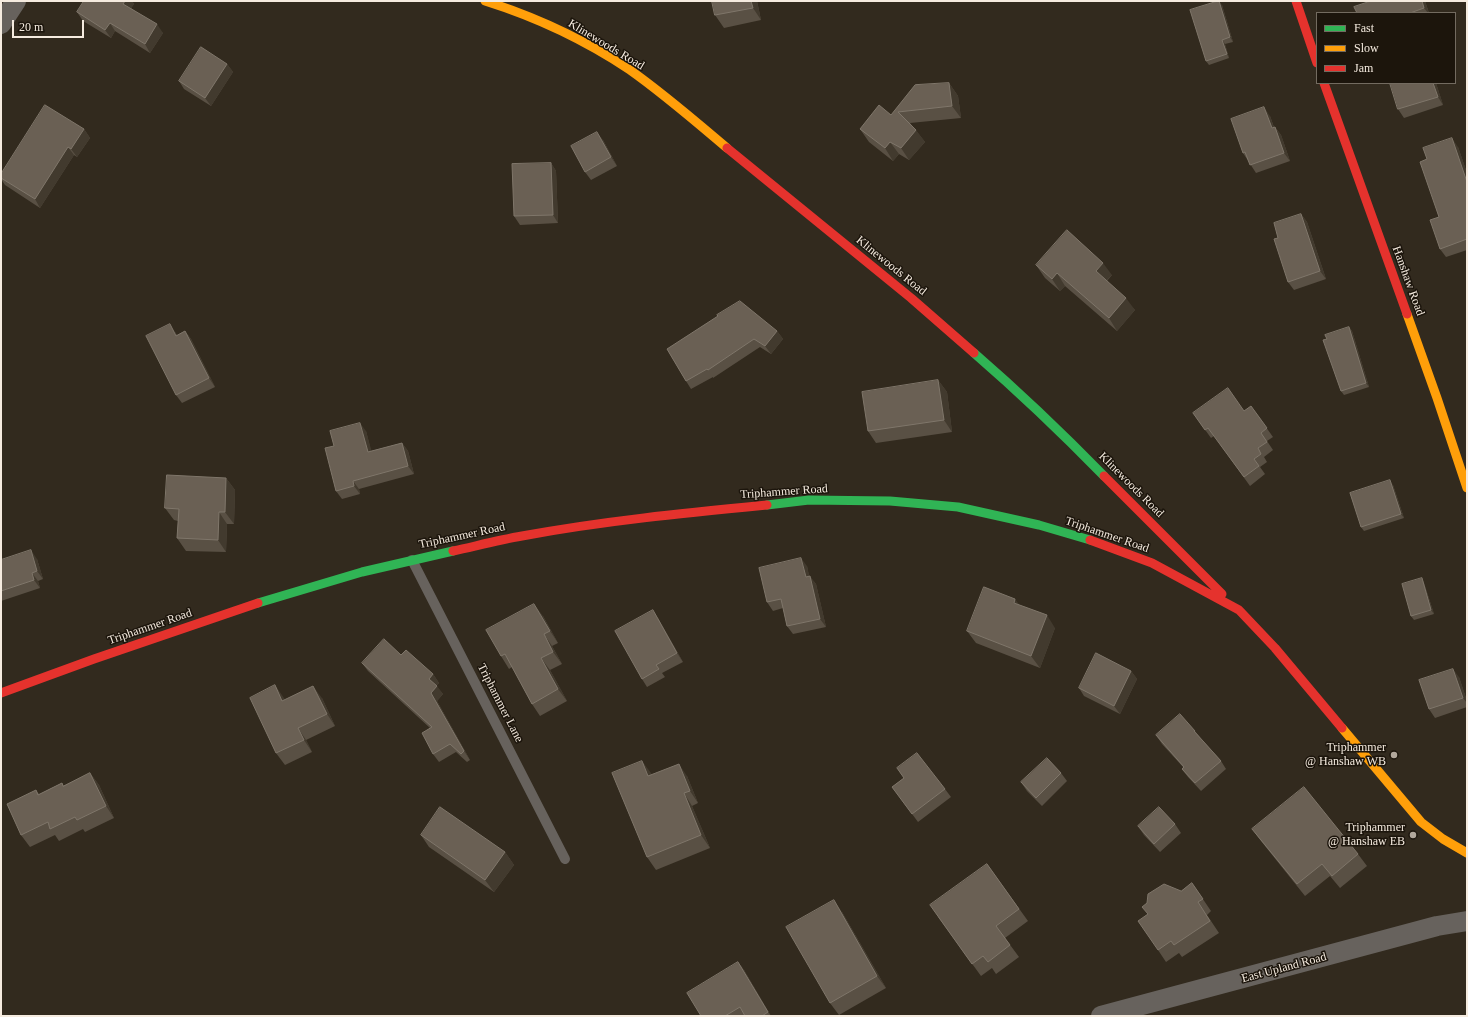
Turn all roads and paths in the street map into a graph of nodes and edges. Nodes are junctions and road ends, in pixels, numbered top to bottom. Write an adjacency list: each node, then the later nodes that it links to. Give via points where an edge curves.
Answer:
1 (16, 1): 4 (street)
2 (485, 1): 9 (street, Klinewoods Road, via 567,34 621,64 662,94 1007,380)
3 (1296, 1): 5 (street)
4 (1, 24)
5 (1316, 60)
6 (1324, 84): 7 (street, Hanshaw Road)
7 (1467, 488)
8 (412, 560): 9 (street, Triphammer Road, via 521,536 660,516 809,500 890,501 958,507 1081,537 1152,563); 10 (street, Triphammer Road, via 362,572 234,611); 12 (lane, Triphammer Lane)
9 (1239, 610): 11 (street, Triphammer Road, via 1275,648 1421,822)
10 (1, 693)
11 (1467, 853)
12 (565, 859)
13 (1467, 921): 14 (street, East Upland Road, via 1437,926)
14 (1101, 1016)

